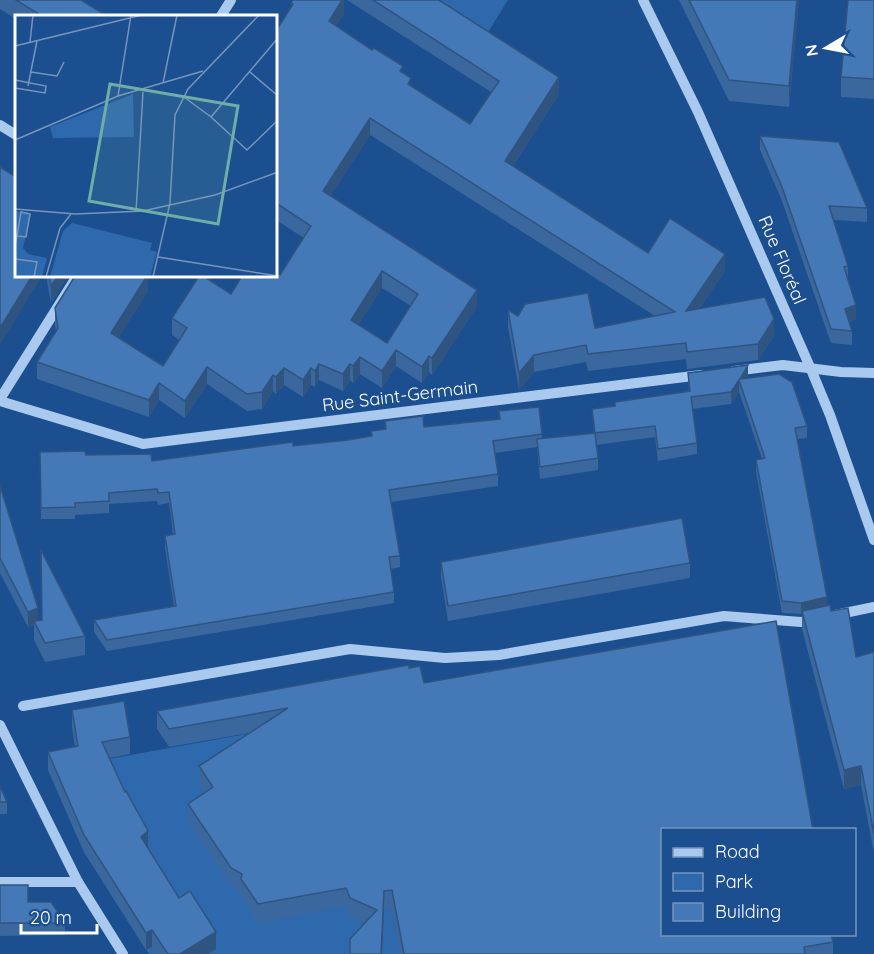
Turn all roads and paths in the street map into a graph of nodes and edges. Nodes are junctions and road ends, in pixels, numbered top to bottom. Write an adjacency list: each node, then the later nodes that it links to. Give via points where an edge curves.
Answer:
1 (231, 0): 3 (street)
2 (643, 0): 7 (street, Rue Floréal, via 698,112)
3 (222, 15)
4 (0, 125): 5 (street)
5 (15, 134)
6 (76, 278): 11 (street)
7 (810, 368): 8 (street, via 783,365); 9 (street); 12 (street, Rue Floréal)
8 (724, 372)
9 (874, 373)
10 (713, 374): 11 (street, Rue Saint-Germain, via 143,444)
11 (0, 400)
12 (874, 540)
13 (874, 607): 14 (street, via 801,622 724,616 499,655 445,658 350,649)
14 (22, 706)
15 (0, 724): 17 (street)
16 (0, 882): 17 (street)
17 (78, 882): 18 (street)
18 (123, 954)

